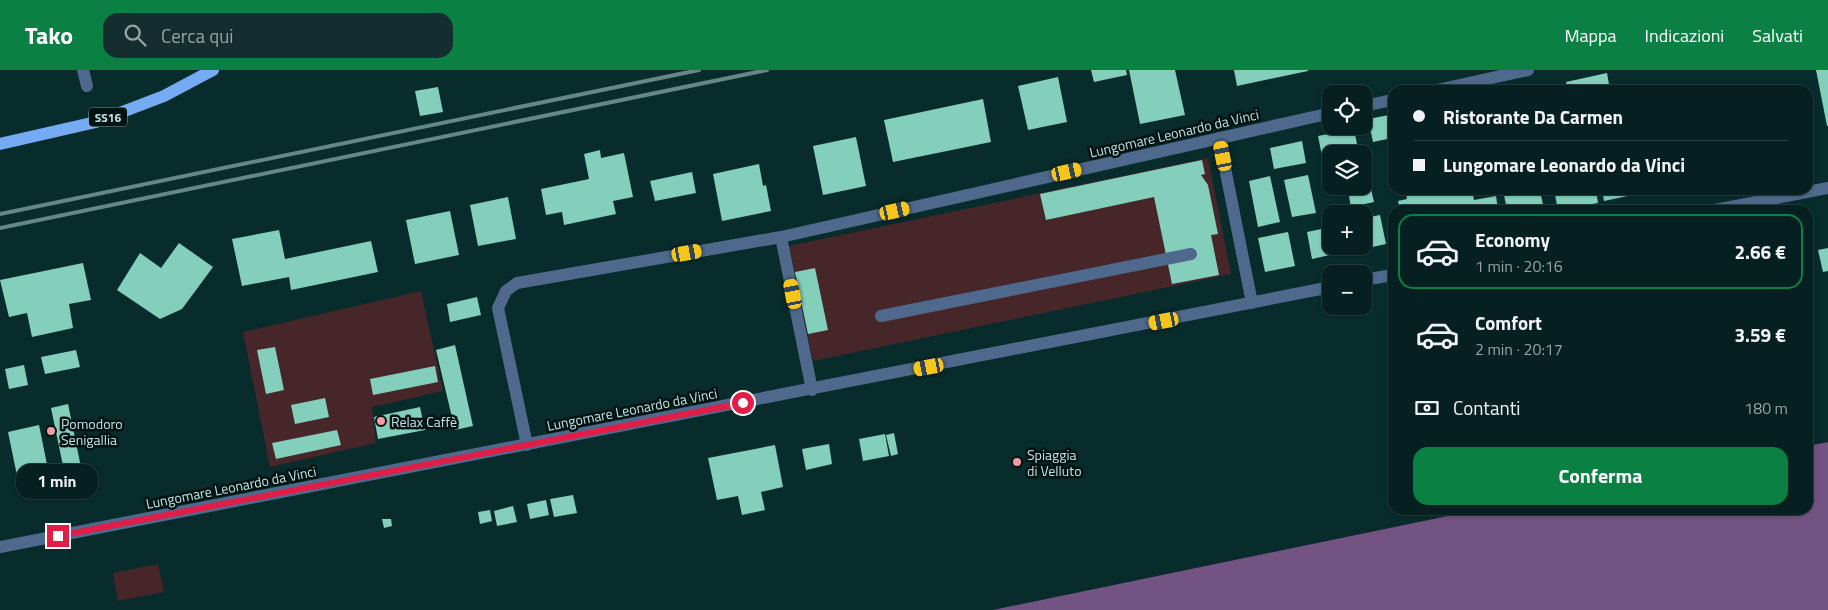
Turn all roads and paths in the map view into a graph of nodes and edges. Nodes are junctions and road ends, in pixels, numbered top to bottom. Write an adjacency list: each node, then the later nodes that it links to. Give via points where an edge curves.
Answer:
1 (84, 70): 5 (street)
2 (211, 70): 10 (main road, SS16, via 164,96 96,122)
3 (1528, 70): 4 (street)
4 (1460, 85)
5 (87, 86)
6 (1388, 101): 7 (street)
7 (1372, 104)
8 (1322, 115): 9 (street, Lungomare Leonardo da Vinci)
9 (1219, 138): 15 (street, Lungomare Leonardo da Vinci); 20 (street)
10 (0, 144)
11 (1828, 188): 12 (street)
12 (1813, 191)
13 (1792, 195): 14 (street)
14 (1741, 205)
15 (781, 237): 22 (street); 23 (street, Lungomare Leonardo da Vinci, via 517,283 506,291 498,308)
16 (1191, 254): 21 (street)
17 (1388, 276): 18 (street)
18 (1372, 279)
19 (1322, 289): 20 (street, Lungomare Leonardo da Vinci)
20 (1252, 303): 22 (street, Lungomare Leonardo da Vinci)
21 (881, 316)
22 (812, 390): 23 (street, Lungomare Leonardo da Vinci)
23 (527, 445): 24 (street, Lungomare Leonardo da Vinci)
24 (0, 548)

